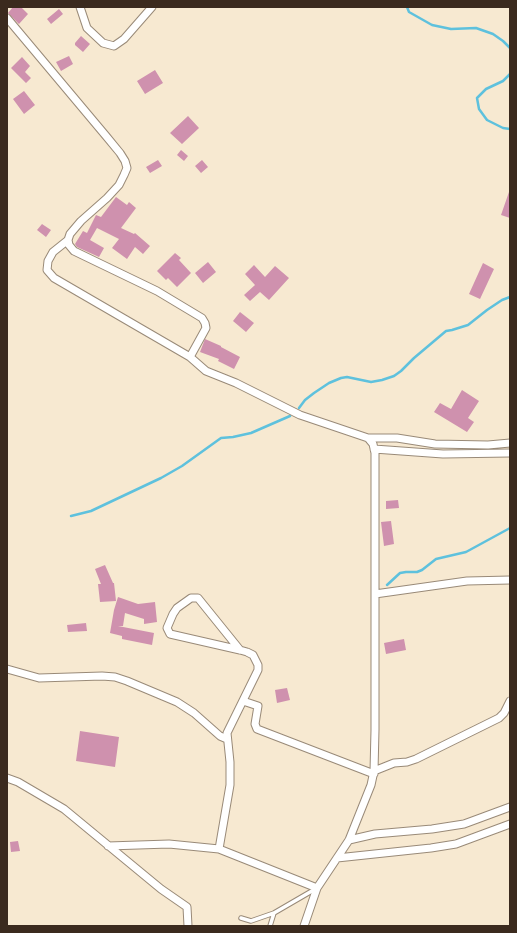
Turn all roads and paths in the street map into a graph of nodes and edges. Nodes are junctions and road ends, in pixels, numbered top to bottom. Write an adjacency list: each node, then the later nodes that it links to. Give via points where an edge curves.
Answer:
1 (80, 7): 2 (street, via 87,28 104,43 114,46 124,39)
2 (152, 7)
3 (7, 18): 4 (street, via 125,161 126,168 119,185 81,221)
4 (68, 240): 5 (street, via 74,251 157,291 202,318 206,328); 5 (street, via 53,252 48,261 47,270 54,278)
5 (190, 357): 6 (street, via 206,371 300,415)
6 (368, 438): 7 (street, via 397,438 434,444); 8 (street)
7 (510, 443)
8 (374, 449): 9 (street, via 443,454); 11 (street)
9 (510, 454)
10 (510, 580): 11 (street, via 467,582)
11 (375, 594): 17 (street)
12 (240, 650): 12 (street, via 170,634 167,628 177,608 191,598 198,598); 14 (street, via 253,655 258,665 258,670)
13 (7, 669): 16 (street, via 39,678 115,677 177,702)
14 (242, 701): 16 (street, via 227,733); 17 (street, via 258,706 255,724 257,729)
15 (510, 701): 17 (street, via 499,718 416,759 394,763)
16 (227, 739): 23 (street, via 230,785)
17 (374, 772): 21 (street)
18 (7, 778): 22 (street, via 64,809)
19 (510, 807): 21 (street, via 464,824 375,834)
20 (510, 824): 24 (street, via 471,839 438,847)
21 (349, 840): 24 (street)
22 (108, 846): 23 (street, via 169,844); 28 (street, via 187,907)
23 (219, 849): 25 (street)
24 (337, 858): 25 (street)
25 (317, 888): 26 (lane); 30 (street)
26 (274, 913): 27 (lane, via 251,921); 29 (lane)
27 (241, 918)
28 (188, 926)
29 (270, 926)
30 (304, 926)

